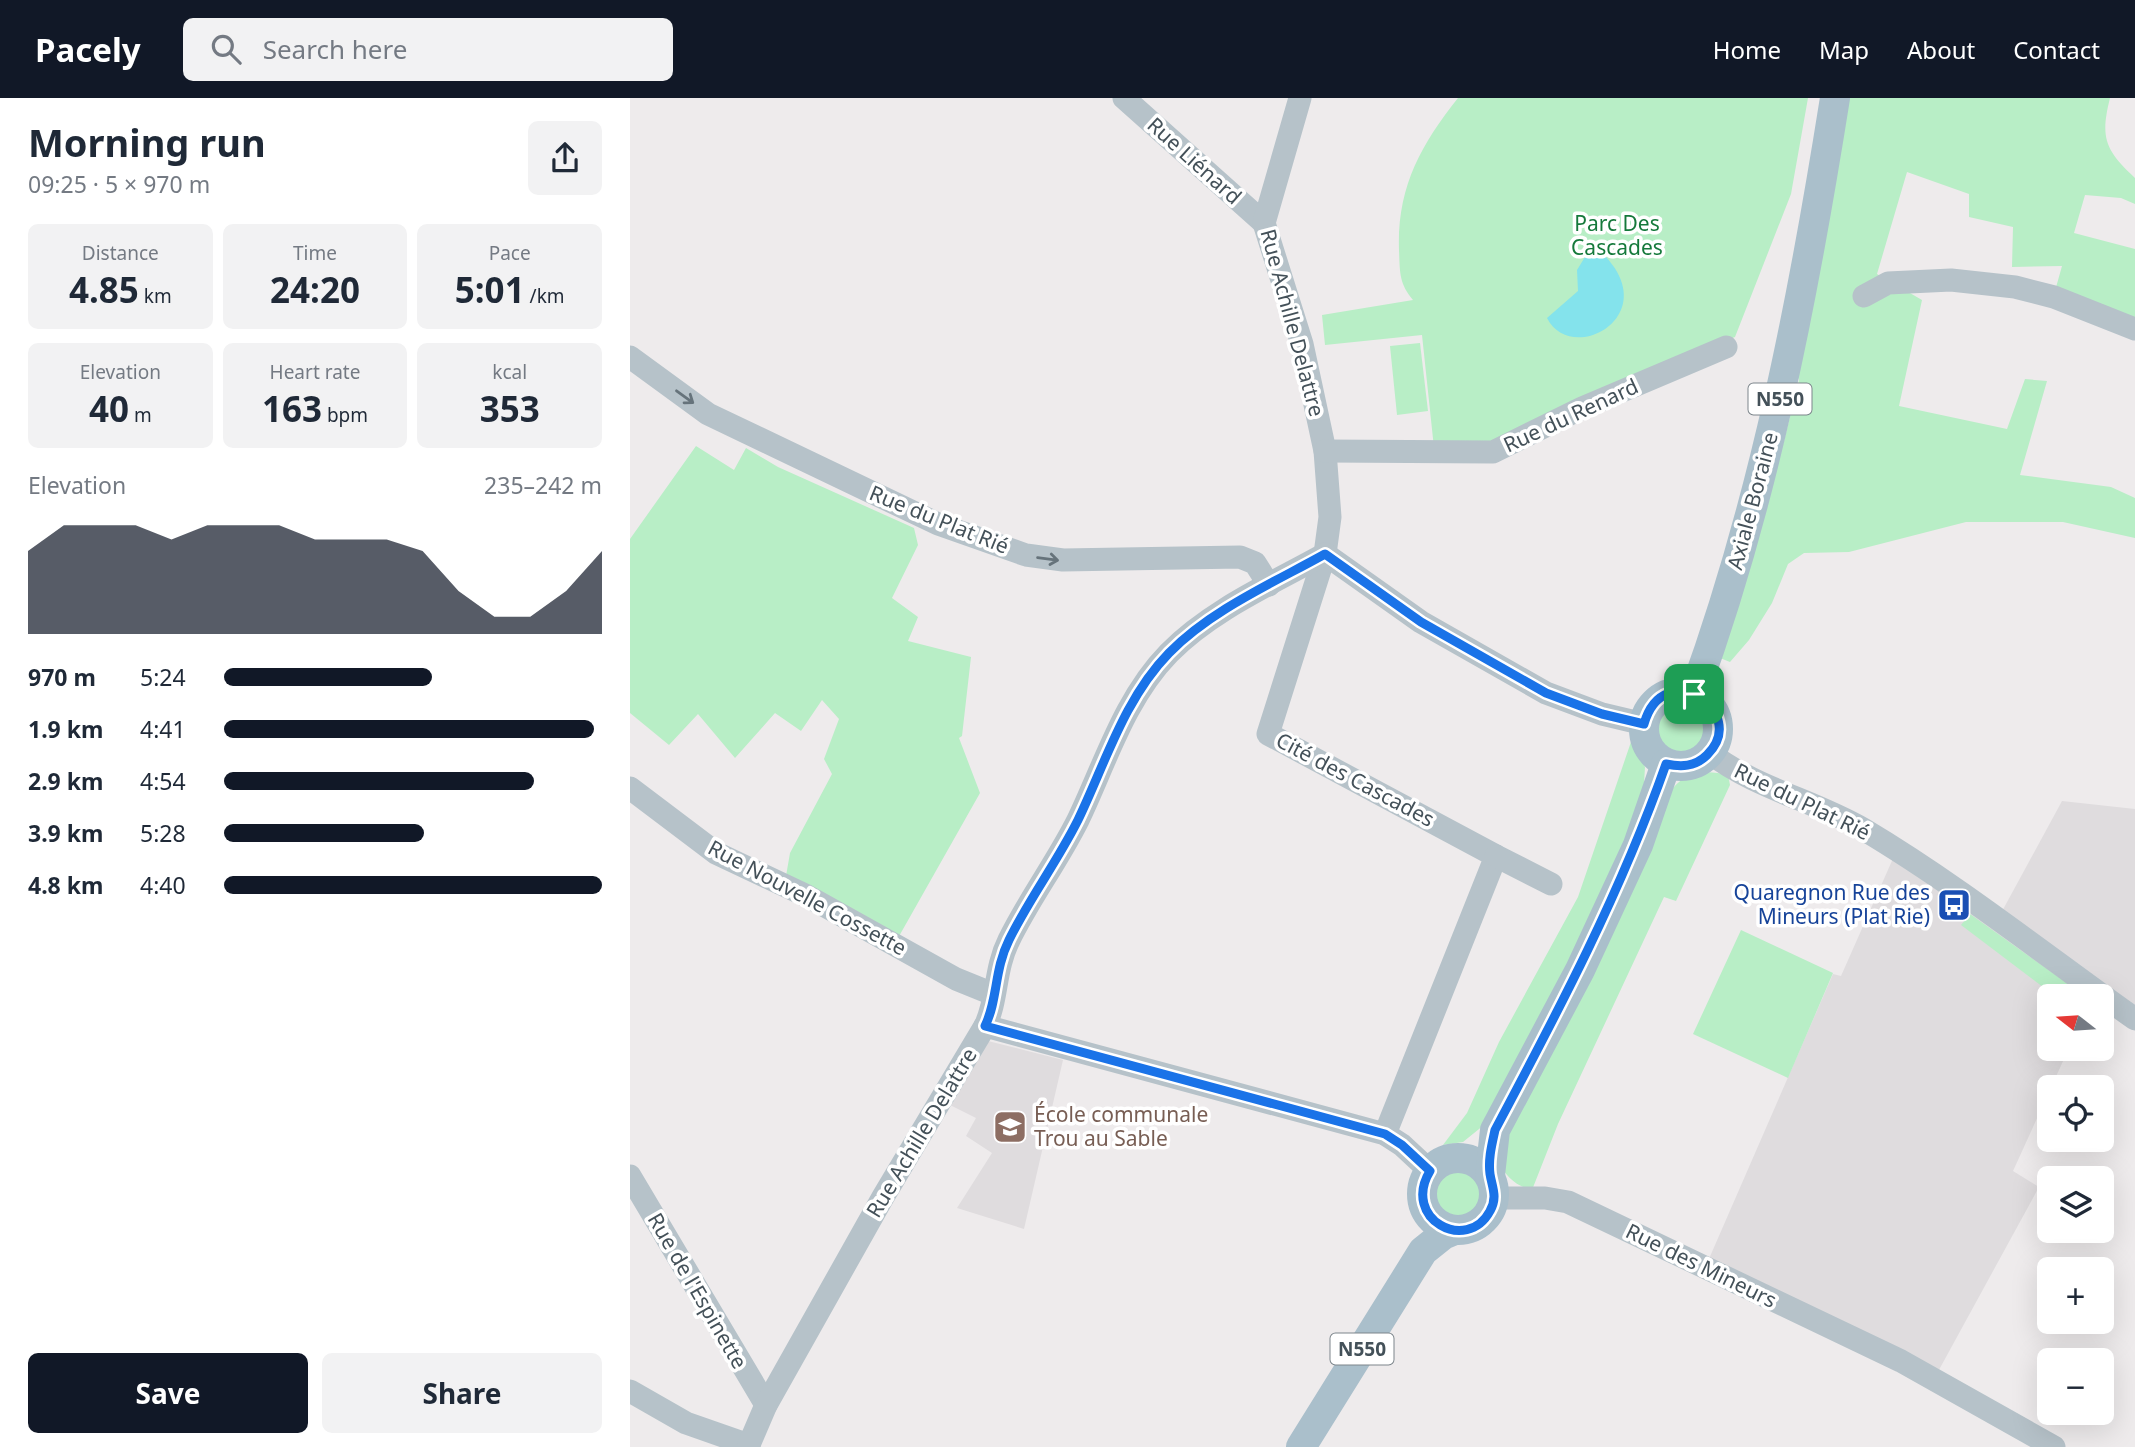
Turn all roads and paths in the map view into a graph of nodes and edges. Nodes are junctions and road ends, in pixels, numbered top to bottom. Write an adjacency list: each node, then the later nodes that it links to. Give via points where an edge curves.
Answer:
1 (1124, 98): 4 (street, Rue Liénard)
2 (1300, 98): 4 (street, Rue Achille Delattre)
3 (1835, 98): 12 (main road, Axiale Boraine / N550, via 1790,358 1744,537)
4 (1264, 223): 9 (street, Rue Achille Delattre, via 1302,344)
5 (1864, 296): 6 (street, via 1888,284 1951,280 2015,287)
6 (2135, 329)
7 (1726, 347): 9 (street, Rue du Renard, via 1582,408 1493,452)
8 (630, 356): 11 (street, Rue du Plat Rié, one-way to 11, via 708,414 938,524 988,542 1026,555 1063,560 1240,557 1255,563)
9 (1325, 451): 10 (street, Rue Achille Delattre, via 1330,517)
10 (1325, 554): 11 (street, Rue Achille Delattre); 13 (street, via 1421,622 1546,693); 17 (street, Cité des Cascades, via 1268,734)
11 (1269, 585): 19 (street, Rue Achille Delattre, via 1191,633 1151,672 1122,720 1053,867 1010,938)
12 (1694, 694): 13 (main road, via 1661,696); 14 (main road, via 1704,699 1717,719 1716,743)
13 (1644, 724): 15 (main road, via 1651,752)
14 (1710, 753): 15 (main road, via 1690,765); 20 (street, Rue du Plat Rié, via 1735,772 1861,828 1906,856)
15 (1666, 764): 22 (main road, N550, via 1638,845 1580,970)
16 (630, 788): 19 (street, Rue Nouvelle Cossette, via 716,853)
17 (1496, 856): 18 (street, Cité des Cascades); 23 (street)
18 (1551, 884)
19 (993, 994): 21 (street, Rue Achille Delattre, via 993,1012)
20 (2135, 1019)
21 (985, 1026): 23 (street); 32 (street, Rue Achille Delattre)
22 (1495, 1130): 24 (main road, N550); 27 (main road, N550)
23 (1385, 1134): 25 (street)
24 (1461, 1158): 25 (main road, N550, via 1438,1163); 27 (main road, via 1472,1160)
25 (1430, 1171): 28 (main road, N550, via 1422,1189)
26 (630, 1176): 32 (street, Rue de l'Espinette)
27 (1492, 1187): 29 (main road, N550, via 1484,1220); 35 (street, Rue des Mineurs, via 1569,1202 1901,1362)
28 (1425, 1208): 29 (main road, via 1437,1223); 30 (main road, N550)
29 (1455, 1230): 30 (main road, N550)
30 (1423, 1251): 34 (main road, N550)
31 (630, 1391): 33 (street, via 686,1423)
32 (766, 1405): 33 (street, Rue Achille Delattre)
33 (748, 1446)
34 (1301, 1447)
35 (2054, 1447)

